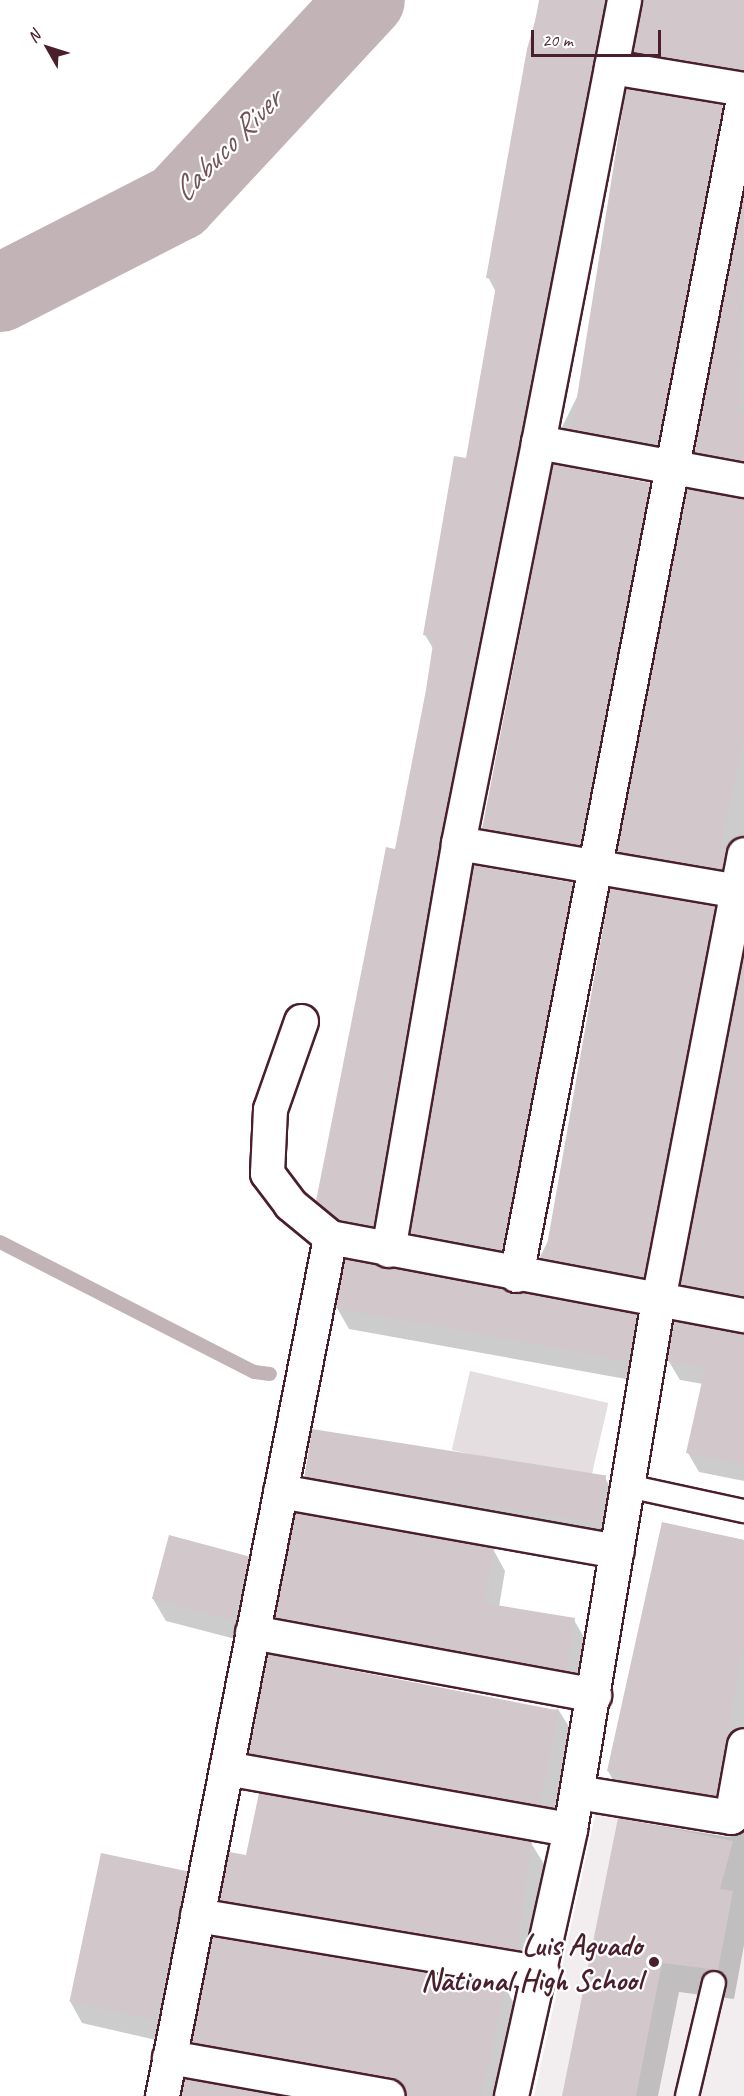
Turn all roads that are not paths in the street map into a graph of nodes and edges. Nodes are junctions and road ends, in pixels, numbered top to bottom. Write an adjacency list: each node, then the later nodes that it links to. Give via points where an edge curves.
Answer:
1 (624, 0): 2 (street)
2 (611, 67): 3 (street); 4 (street)
3 (744, 91): 5 (street)
4 (538, 442): 5 (street); 7 (street)
5 (673, 468): 6 (street); 9 (street)
6 (744, 480)
7 (458, 843): 9 (street); 13 (street)
8 (744, 854): 10 (street)
9 (594, 866): 10 (street); 14 (street)
10 (740, 891): 15 (street)
11 (301, 1021): 12 (street, via 270,1109 267,1173 290,1204)
12 (330, 1237): 13 (street); 18 (street)
13 (388, 1250): 14 (street)
14 (516, 1275): 15 (street)
15 (658, 1300): 16 (street); 17 (street)
16 (744, 1315)
17 (628, 1486): 19 (lane); 20 (street)
18 (280, 1491): 20 (street); 21 (street)
19 (744, 1511)
20 (617, 1551): 22 (street)
21 (252, 1632): 22 (street); 24 (street)
22 (594, 1695): 25 (street)
23 (744, 1745): 25 (street, via 731,1817)
24 (226, 1768): 26 (street); 27 (street)
25 (577, 1792): 26 (street)
26 (570, 1829): 28 (street)
27 (197, 1915): 28 (street); 30 (street)
28 (542, 1973): 33 (street)
29 (714, 1983): 34 (lane)
30 (169, 2057): 31 (street); 32 (street)
31 (162, 2096)
32 (388, 2096)
33 (511, 2096)
34 (687, 2096)

